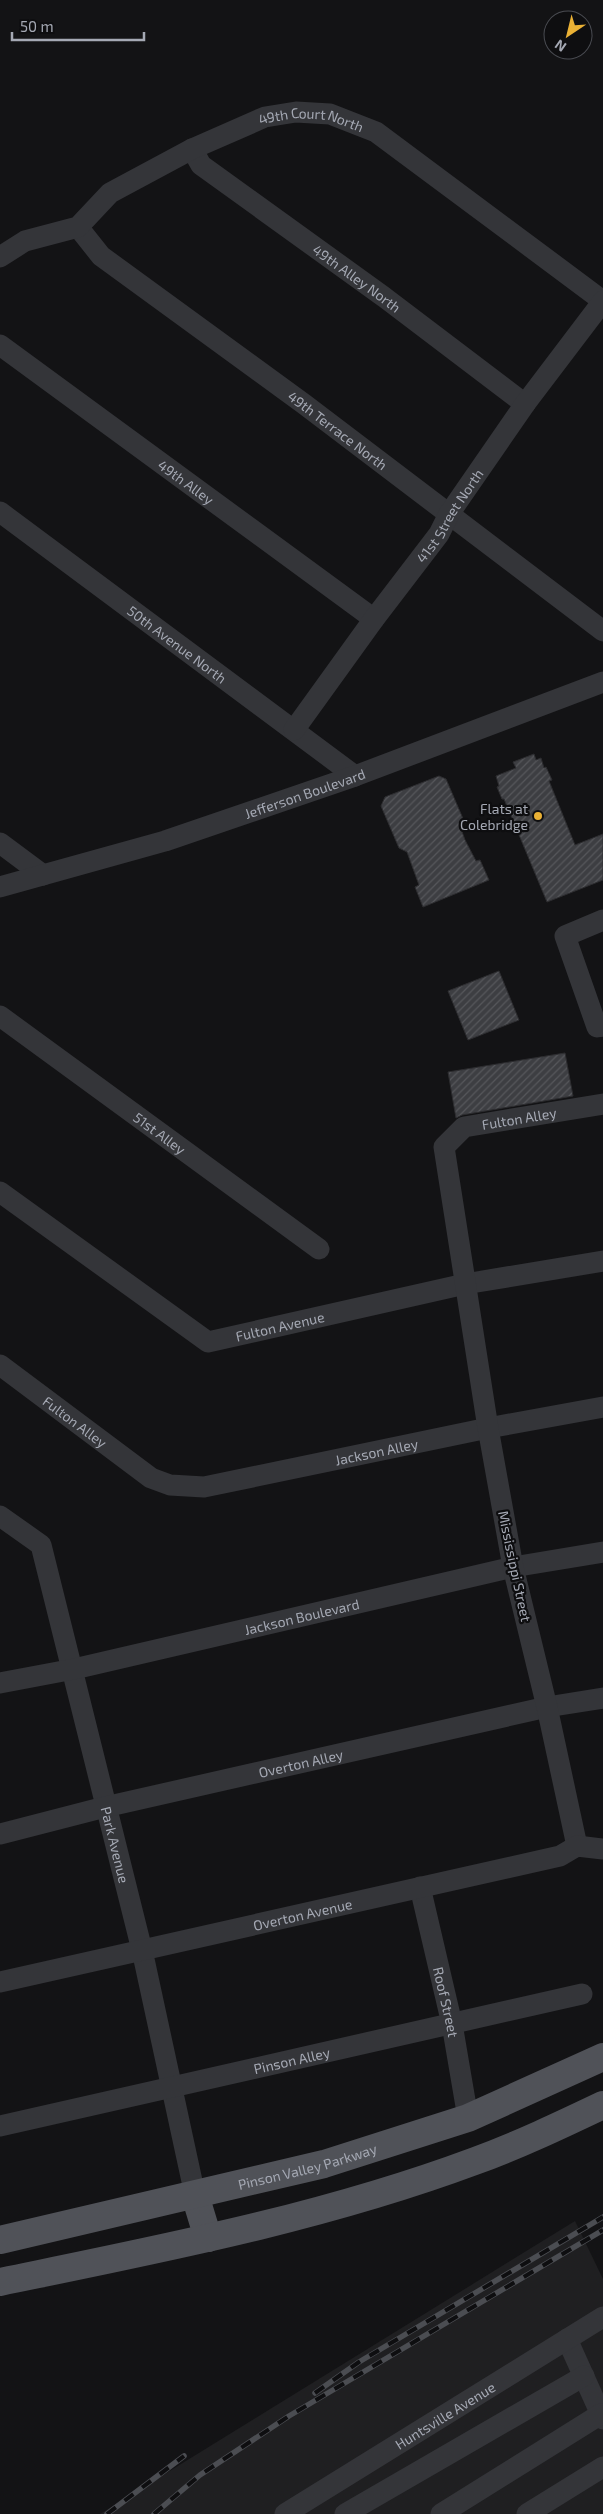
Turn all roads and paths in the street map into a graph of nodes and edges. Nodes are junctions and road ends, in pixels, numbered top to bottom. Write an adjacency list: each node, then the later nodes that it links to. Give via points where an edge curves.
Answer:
1 (192, 149): 2 (street, 49th Court North, via 110,193); 4 (street, 49th Court North, via 265,117 296,112 330,114 376,132); 6 (street, 49th Alley North, via 201,165)
2 (78, 227): 3 (street, via 25,241); 8 (street, 49th Terrace North, via 101,256)
3 (0, 257)
4 (603, 301): 6 (street, 41st Street North)
5 (0, 345): 9 (street, 49th Alley)
6 (525, 404): 8 (street, 41st Street North)
7 (0, 512): 12 (street, 50th Avenue North)
8 (449, 514): 9 (street, 41st Street North, via 440,534); 10 (street, 49th Terrace North)
9 (374, 619): 12 (street, 41st Street North)
10 (603, 631)
11 (603, 682): 13 (street, Jefferson Boulevard)
12 (294, 730): 13 (street, 50th Avenue North)
13 (355, 776): 15 (street, Jefferson Boulevard, via 165,840)
14 (0, 843): 15 (street)
15 (43, 875): 16 (street, Jefferson Boulevard)
16 (0, 887)
17 (603, 920): 19 (street, via 565,936 597,1027)
18 (0, 1016): 23 (street, 51st Alley)
19 (603, 1026)
20 (603, 1104): 21 (street, Fulton Alley, via 464,1127)
21 (444, 1147): 25 (street, Mississippi Street)
22 (0, 1192): 25 (street, Fulton Avenue, via 208,1342)
23 (319, 1249)
24 (603, 1261): 25 (street, Fulton Avenue)
25 (465, 1284): 28 (street, Mississippi Street)
26 (0, 1365): 29 (street, Fulton Alley)
27 (603, 1407): 28 (street, Jackson Alley)
28 (488, 1428): 29 (street, Jackson Alley, via 204,1487 170,1485); 32 (street, Mississippi Street)
29 (151, 1478)
30 (0, 1516): 33 (street, Park Avenue, via 41,1545)
31 (603, 1552): 32 (street, Jackson Boulevard)
32 (513, 1567): 33 (street, Jackson Boulevard); 36 (street, Mississippi Street)
33 (74, 1668): 34 (street, Jackson Boulevard); 37 (street, Park Avenue)
34 (0, 1683)
35 (603, 1698): 36 (street, Overton Alley)
36 (547, 1707): 37 (street, Overton Alley); 39 (street, Mississippi Street)
37 (105, 1808): 38 (street, Overton Alley); 42 (street, Park Avenue)
38 (0, 1834)
39 (577, 1846): 40 (street); 41 (street, Overton Avenue, via 560,1856)
40 (603, 1849)
41 (420, 1887): 42 (street, Overton Avenue); 45 (street, Roof Street)
42 (142, 1950): 43 (street, Overton Avenue); 47 (street, Park Avenue)
43 (0, 1982)
44 (582, 1994): 45 (street, Pinson Alley)
45 (452, 2024): 47 (street, Pinson Alley); 49 (street, Roof Street)
46 (603, 2057): 49 (main road, Pinson Valley Parkway)
47 (172, 2086): 50 (street, Pinson Alley); 51 (street, Park Avenue)
48 (603, 2105): 52 (main road, via 476,2161 333,2207)
49 (468, 2118): 51 (main road, Pinson Valley Parkway, via 324,2164)
50 (0, 2126)
51 (195, 2195): 52 (main road); 53 (main road, Pinson Valley Parkway)
52 (208, 2238): 54 (main road)
53 (0, 2240)
54 (0, 2282)
55 (603, 2317): 56 (street, Huntsville Avenue)
56 (567, 2339): 57 (street); 60 (street, Huntsville Avenue)
57 (584, 2376): 58 (street); 62 (street)
58 (602, 2416): 63 (street)
59 (603, 2467): 64 (street)
60 (329, 2487): 61 (street, Huntsville Avenue); 62 (street)
61 (285, 2514)
62 (344, 2514)
63 (442, 2514)
64 (527, 2514)

